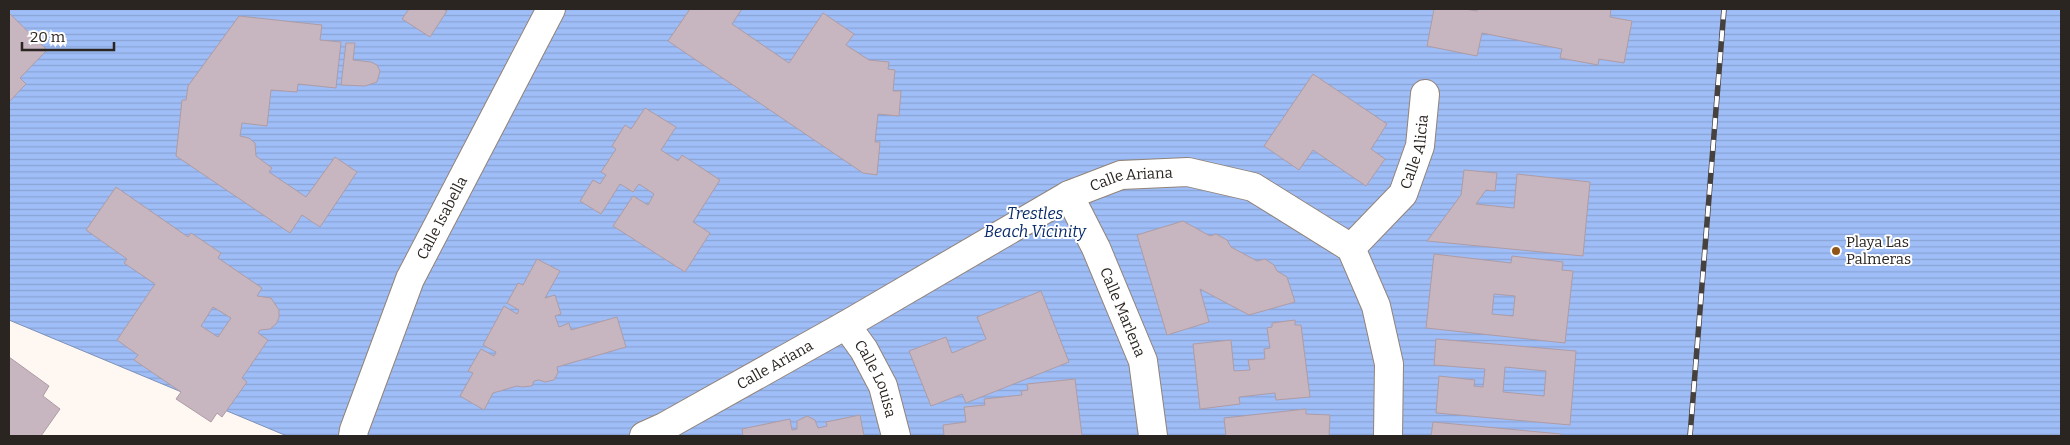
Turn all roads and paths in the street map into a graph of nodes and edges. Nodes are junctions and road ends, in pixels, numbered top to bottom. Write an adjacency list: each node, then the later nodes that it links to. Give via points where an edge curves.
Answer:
1 (551, 9): 7 (street, Calle Isabella, via 410,279)
2 (1426, 94): 4 (street, Calle Alicia, via 1420,146 1404,194)
3 (1069, 195): 4 (street, Calle Ariana, via 1121,175 1188,172 1253,187); 5 (street, Calle Ariana); 9 (street, Calle Marlena, via 1096,248 1144,361)
4 (1351, 248): 10 (street, via 1376,306 1389,364)
5 (846, 325): 6 (street, Calle Ariana); 8 (street, Calle Louisa, via 883,386)
6 (658, 433)
7 (353, 436)
8 (896, 436)
9 (1153, 436)
10 (1388, 436)

